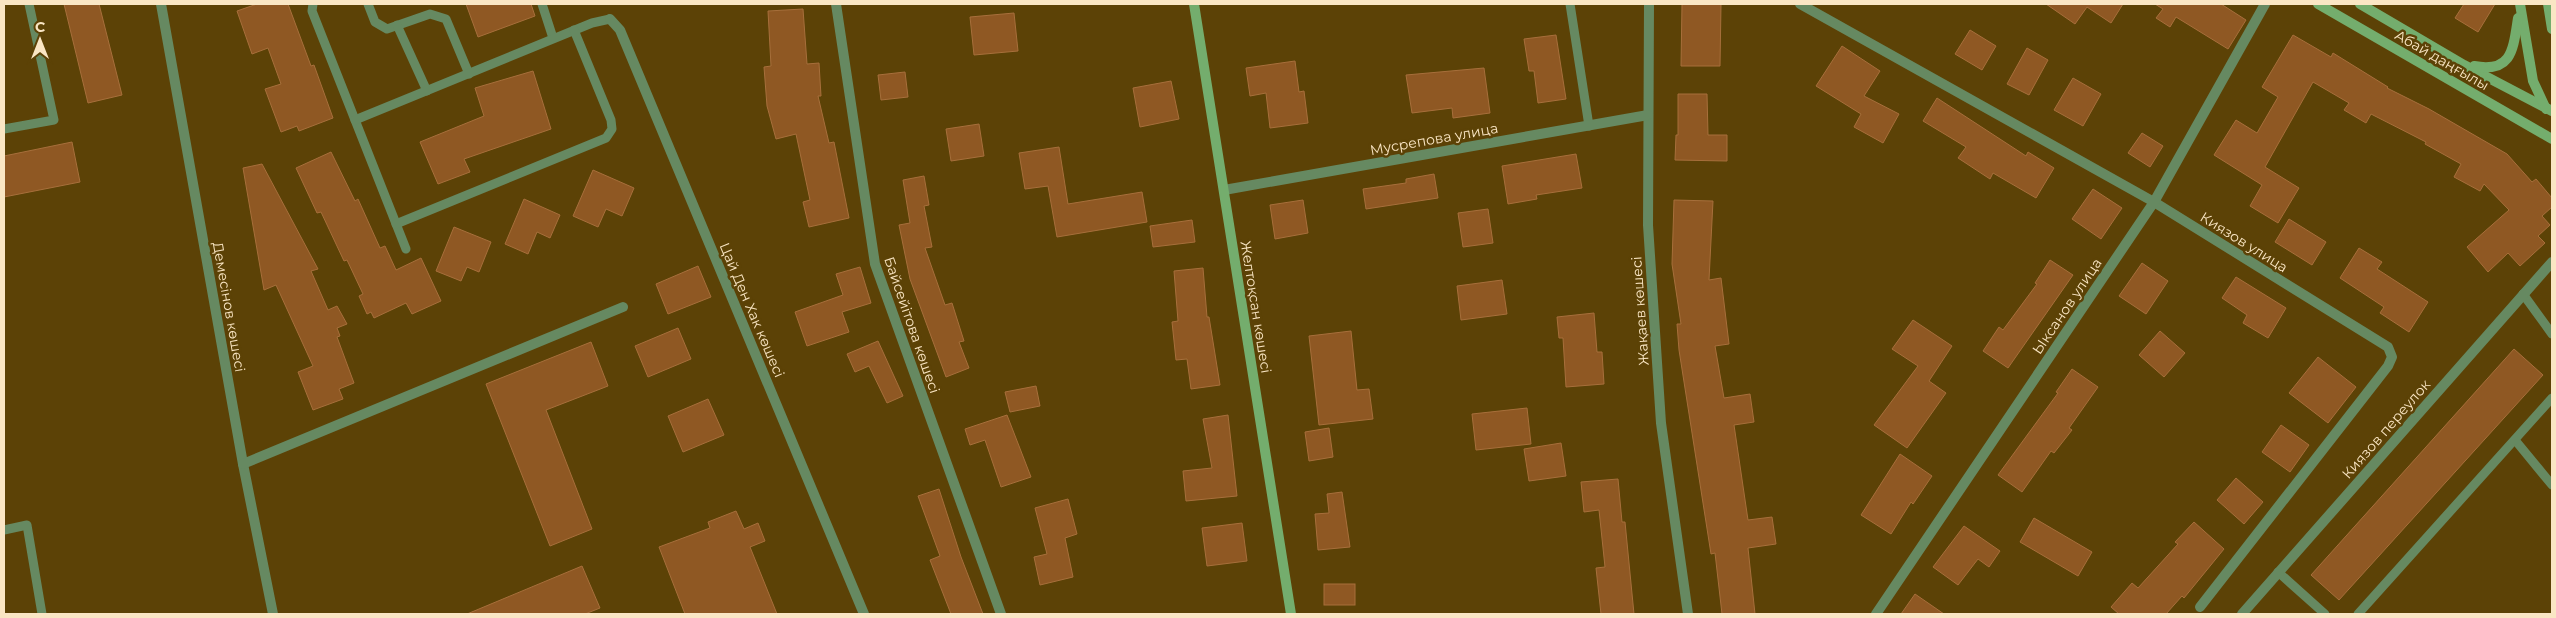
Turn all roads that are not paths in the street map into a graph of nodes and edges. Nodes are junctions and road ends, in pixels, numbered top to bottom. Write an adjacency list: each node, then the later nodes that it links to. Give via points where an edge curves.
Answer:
1 (29, 4): 29 (lane, via 54,120)
2 (160, 4): 41 (street, Демесінов көшесі)
3 (313, 4): 27 (lane, via 312,11)
4 (368, 4): 17 (lane, via 380,27)
5 (542, 4): 20 (lane)
6 (836, 4): 49 (street, Байсейітова көшесі, via 875,264)
7 (1194, 4): 31 (street, Желтоқсан көшесі)
8 (1570, 4): 28 (lane)
9 (1649, 4): 25 (street, Жақаев көшесі)
10 (1800, 4): 32 (street, Киязов улица)
11 (2265, 4): 32 (street, Ыксанов улица)
12 (2318, 4): 30 (street, Абай даңғылы)
13 (2360, 4): 21 (street, Абай даңғылы)
14 (2548, 4): 18 (street)
15 (2520, 5): 21 (street, via 2508,60 2499,67); 24 (street, via 2533,81)
16 (610, 19): 19 (lane); 48 (street, Цай Ден Хак көшесі, via 620,30)
17 (397, 26): 22 (lane, via 430,14 446,19); 23 (lane)
18 (2552, 29)
19 (574, 30): 20 (lane); 33 (lane, via 611,120 612,129 606,138)
20 (553, 38): 22 (lane)
21 (2464, 65): 24 (street, Абай даңғылы)
22 (469, 74): 23 (lane)
23 (426, 91): 27 (lane)
24 (2549, 109): 26 (street)
25 (1648, 115): 28 (street, Мусрепова улица); 51 (street, Жақаев көшесі, via 1648,225 1660,423)
26 (2552, 117)
27 (355, 120): 33 (lane)
28 (1589, 126): 31 (street, Мусрепова улица)
29 (4, 129)
30 (2552, 139)
31 (1224, 190): 50 (street, Желтоқсан көшесі)
32 (2154, 202): 45 (street, Киязов улица, via 2388,347 2392,357); 52 (street, Ыксанов улица)
33 (396, 224): 34 (lane)
34 (406, 249)
35 (2552, 262): 36 (street, Киязов переулок)
36 (2523, 294): 38 (lane); 44 (street, Киязов переулок)
37 (624, 307): 41 (street)
38 (2552, 334)
39 (2552, 398): 40 (lane)
40 (2515, 440): 42 (lane); 55 (lane)
41 (243, 464): 47 (street, Демесінов көшесі)
42 (2552, 485)
43 (4, 530): 46 (lane, via 27,524)
44 (2278, 572): 53 (street, Киязов переулок); 54 (lane)
45 (2200, 607)
46 (42, 614)
47 (273, 614)
48 (864, 614)
49 (1001, 614)
50 (1291, 614)
51 (1688, 614)
52 (1876, 614)
53 (2242, 614)
54 (2325, 614)
55 (2358, 614)

